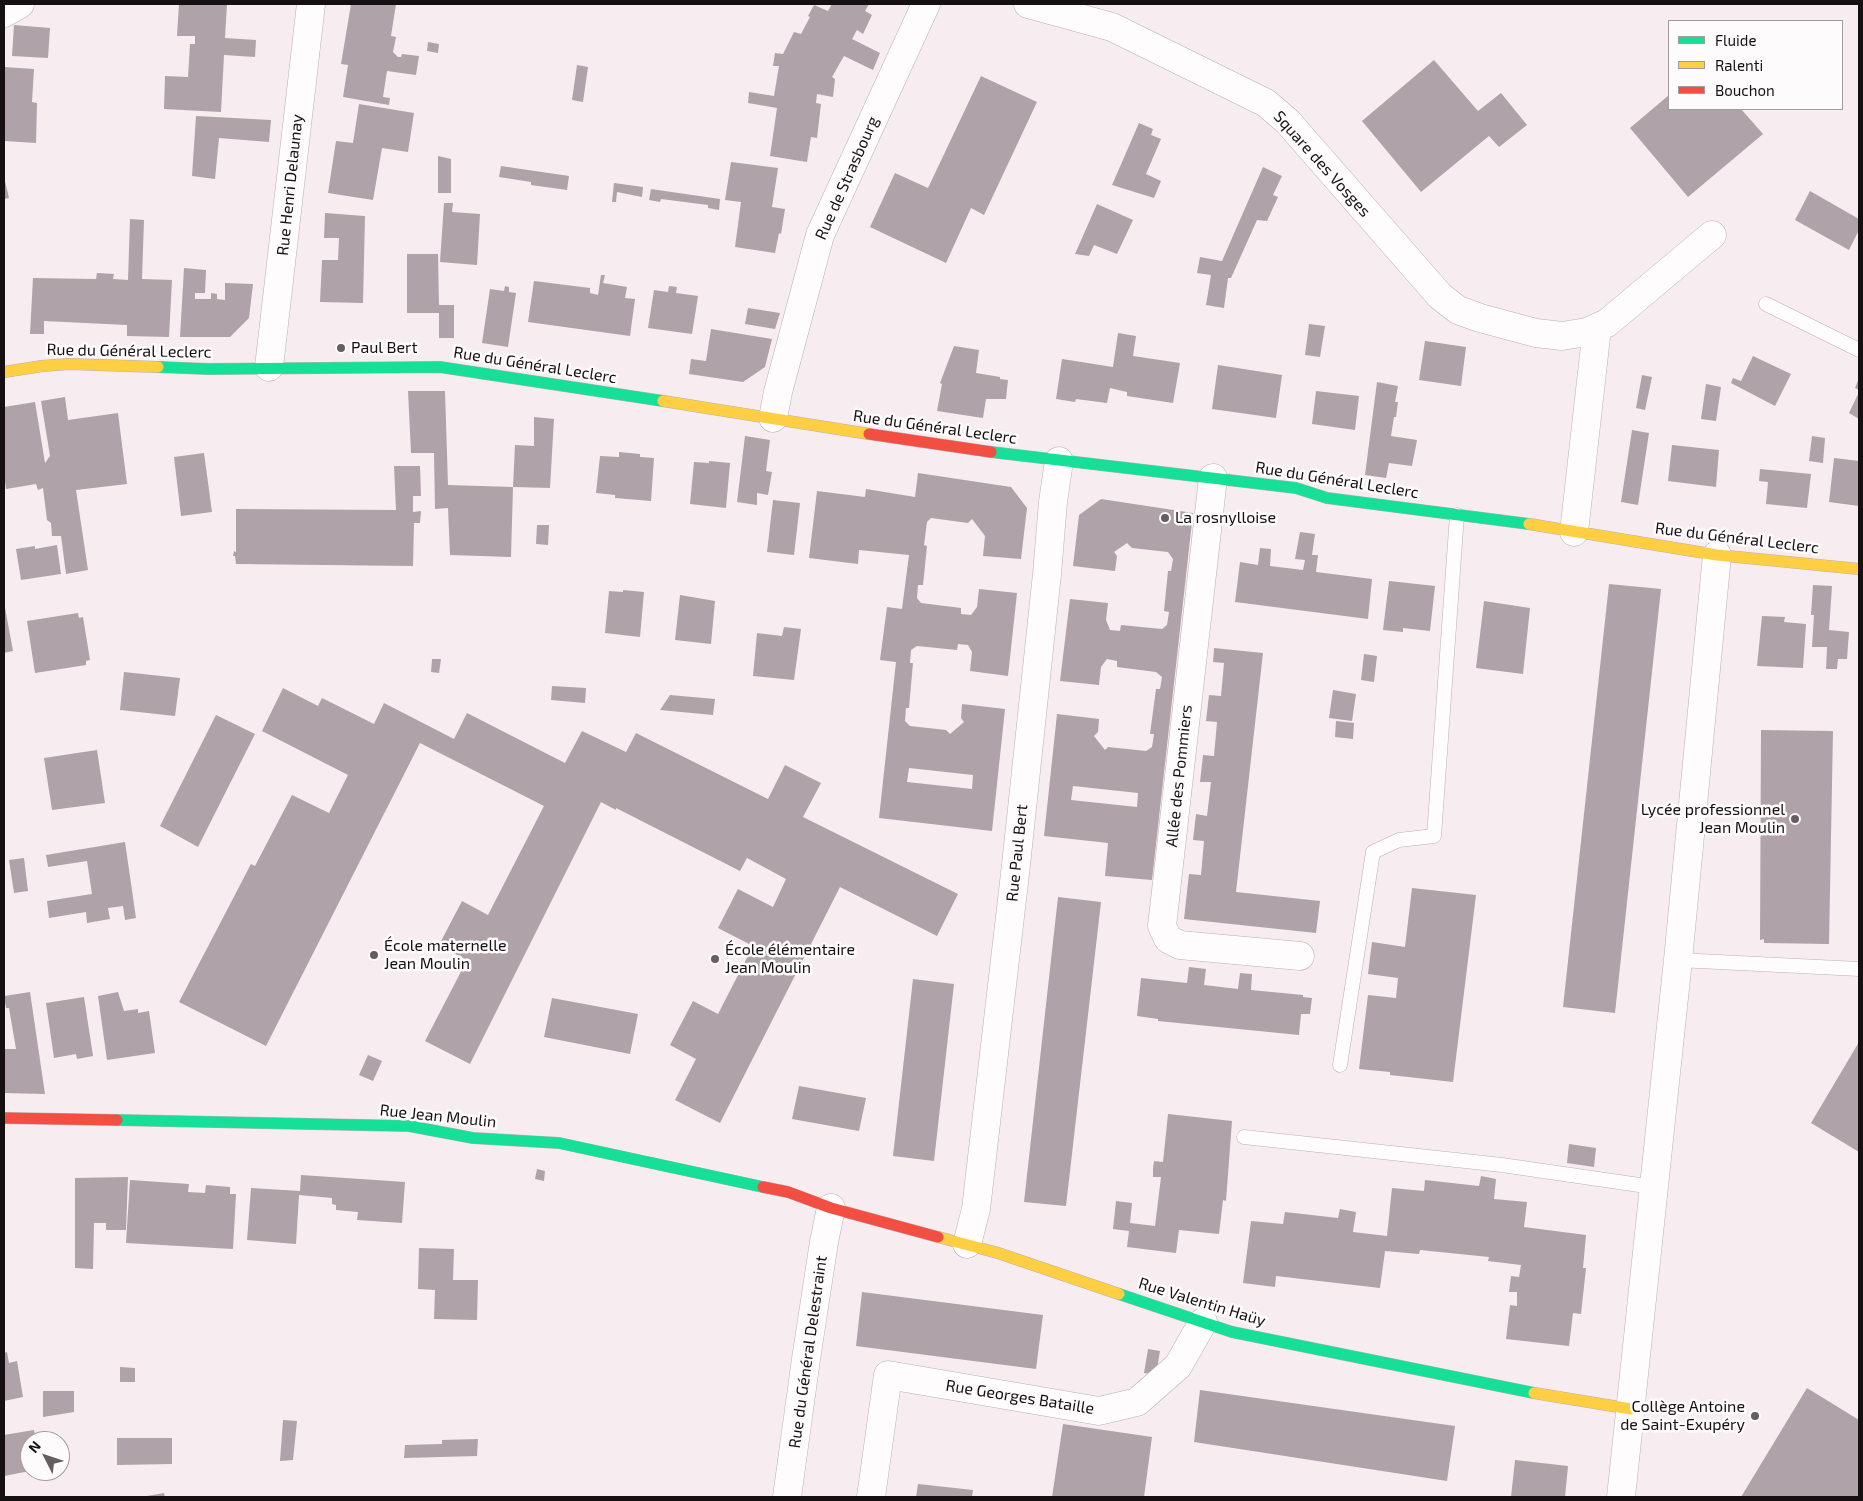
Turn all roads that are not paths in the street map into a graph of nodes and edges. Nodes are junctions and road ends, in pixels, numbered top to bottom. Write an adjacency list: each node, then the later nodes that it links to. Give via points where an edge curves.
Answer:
1 (20, 4): 5 (street)
2 (310, 4): 10 (street, Rue Henri Delaunay)
3 (926, 4): 12 (street, Rue de Strasbourg, via 820,235)
4 (1028, 4): 8 (street, Square des Vosges, via 1112,27 1266,103 1288,122 1440,296 1458,310 1536,333 1562,336)
5 (4, 13)
6 (1712, 235): 8 (street, Square des Vosges, via 1607,323)
7 (1766, 304): 9 (lane)
8 (1596, 328): 16 (street)
9 (1859, 350)
10 (269, 367): 11 (main road, Rue du Général Leclerc, via 208,369 69,364); 12 (main road, Rue du Général Leclerc, via 440,368)
11 (4, 372)
12 (773, 418): 13 (main road, Rue du Général Leclerc)
13 (1059, 461): 14 (main road, Rue du Général Leclerc); 27 (street, Rue Paul Bert, via 976,1209)
14 (1213, 478): 15 (main road, Rue du Général Leclerc, via 1296,488 1327,498); 19 (street, Allée des Pommiers, via 1162,926 1168,939 1180,946)
15 (1457, 515): 16 (main road, Rue du Général Leclerc); 22 (lane, via 1434,836 1399,840 1373,852)
16 (1574, 532): 17 (main road, Rue du Général Leclerc)
17 (1717, 555): 18 (main road, Rue du Général Leclerc); 20 (street)
18 (1859, 569)
19 (1300, 956)
20 (1678, 960): 21 (lane); 25 (street)
21 (1859, 969)
22 (1340, 1065)
23 (4, 1118): 26 (main road, Rue Jean Moulin, via 409,1126 473,1138 559,1142 788,1192)
24 (1244, 1137): 25 (lane, via 1502,1165)
25 (1653, 1187): 29 (street)
26 (831, 1208): 27 (main road, Rue Valentin Haüy); 30 (street, Rue du Général Delestraint)
27 (967, 1244): 28 (main road, Rue Valentin Haüy)
28 (1203, 1322): 29 (main road, Rue Valentin Haüy, via 1232,1332 1324,1352); 31 (street, Rue Georges Bataille, via 1178,1366 1137,1402 1099,1412 888,1375)
29 (1631, 1409): 32 (street)
30 (787, 1497)
31 (871, 1497)
32 (1621, 1497)

